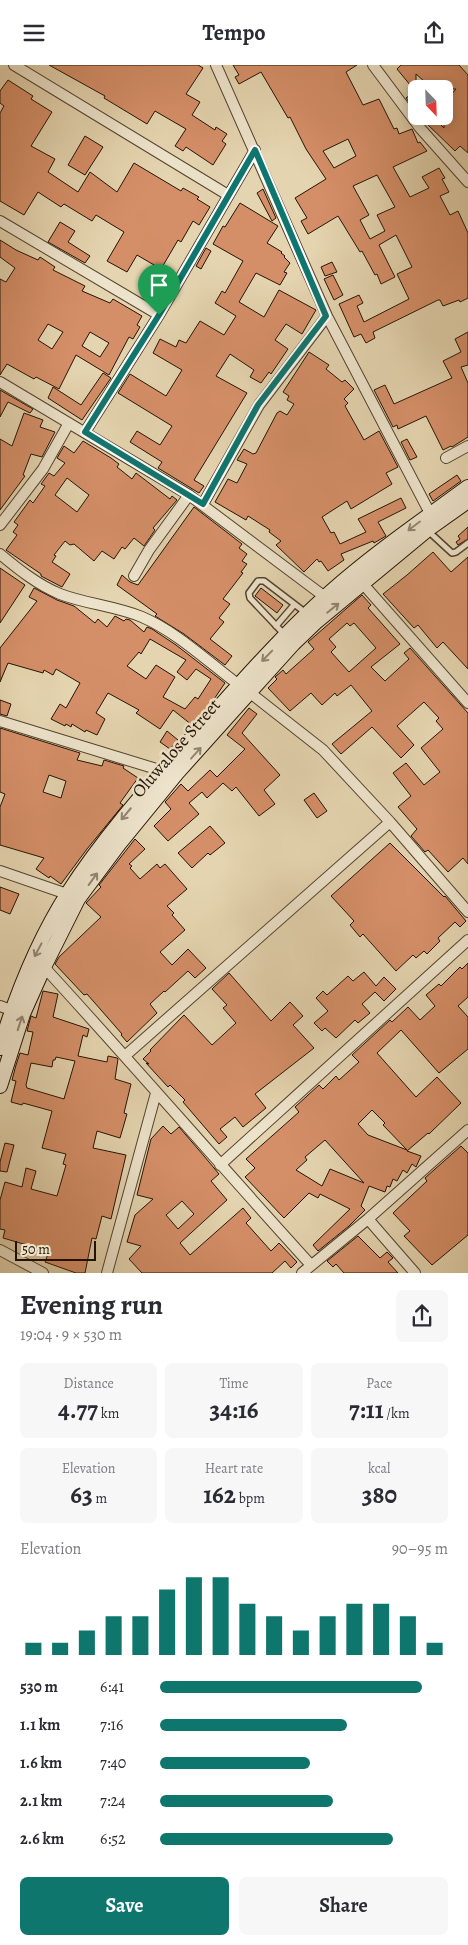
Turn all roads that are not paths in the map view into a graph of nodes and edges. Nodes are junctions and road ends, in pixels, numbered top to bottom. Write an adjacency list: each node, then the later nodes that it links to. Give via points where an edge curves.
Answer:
1 (14, 65): 6 (street)
2 (216, 65): 4 (street)
3 (373, 65): 5 (street, via 420,128)
4 (255, 150): 6 (street); 9 (street)
5 (468, 182)
6 (228, 195): 8 (street)
7 (0, 221): 8 (street)
8 (159, 315): 12 (street)
9 (326, 316): 17 (street, via 258,405); 19 (street)
10 (0, 382): 11 (street)
11 (69, 423): 12 (street); 20 (street, via 44,469)
12 (85, 432): 16 (street)
13 (468, 446): 14 (street)
14 (446, 458)
15 (468, 487): 19 (street, Oluwalose Street)
16 (189, 495): 17 (street); 23 (street)
17 (203, 504): 25 (street)
18 (466, 505): 19 (street, Oluwalose Street)
19 (431, 522): 21 (lane, via 452,553); 24 (street, Oluwalose Street); 25 (street, Oluwalose Street, one-way to 25, via 353,573)
20 (0, 525)
21 (468, 543)
22 (0, 554): 29 (street, via 26,575 60,594 142,617 168,631)
23 (134, 576)
24 (363, 584): 27 (street, Oluwalose Street, one-way to 24); 30 (street)
25 (325, 597): 27 (street, Oluwalose Street)
26 (294, 605): 27 (lane); 28 (lane); 28 (lane, via 264,581 258,581 248,593)
27 (312, 618): 28 (street, Oluwalose Street); 29 (street, Oluwalose Street, via 293,644)
28 (281, 631): 29 (street, Oluwalose Street, one-way to 29)
29 (244, 689): 32 (street, Oluwalose Street); 33 (street, via 324,750); 38 (street, Oluwalose Street, one-way to 29, via 78,899)
30 (468, 703)
31 (0, 721): 32 (street)
32 (163, 771): 35 (street, Oluwalose Street, one-way to 35, via 108,835)
33 (390, 822): 36 (street); 41 (street)
34 (0, 871): 35 (street)
35 (67, 894): 39 (street, Oluwalose Street, one-way to 39)
36 (468, 912)
37 (468, 940): 45 (street)
38 (44, 967): 41 (street); 42 (street, Oluwalose Street, one-way to 38, via 22,1014)
39 (6, 1008): 40 (street, Oluwalose Street)
40 (0, 1048)
41 (126, 1055): 43 (street)
42 (0, 1083)
43 (156, 1093): 45 (street); 50 (street)
44 (468, 1130): 46 (street)
45 (220, 1165): 48 (street)
46 (368, 1219): 48 (street); 52 (street)
47 (0, 1250): 49 (street)
48 (311, 1265): 51 (street)
49 (43, 1273)
50 (107, 1273)
51 (302, 1273)
52 (415, 1273)

